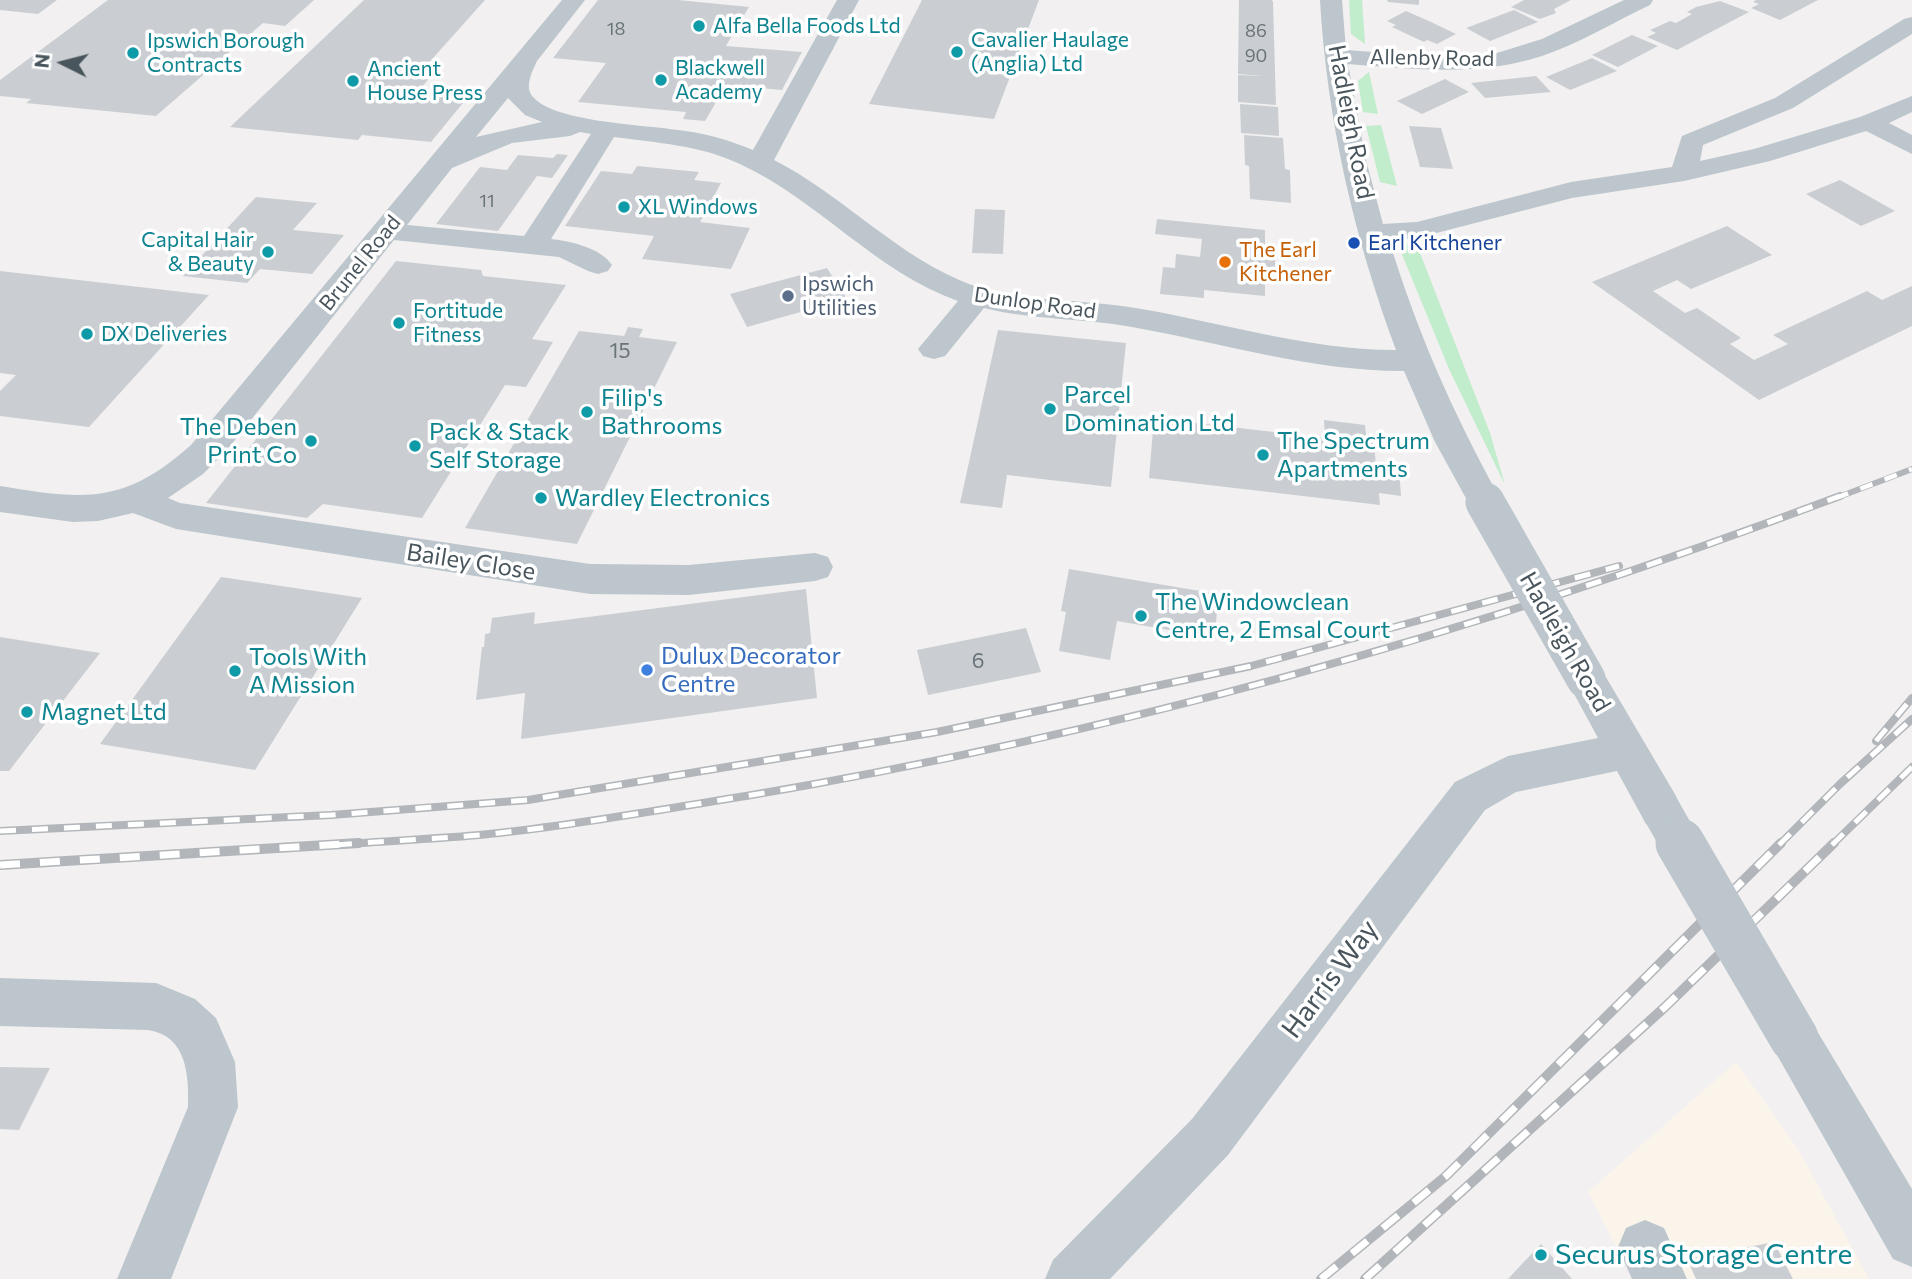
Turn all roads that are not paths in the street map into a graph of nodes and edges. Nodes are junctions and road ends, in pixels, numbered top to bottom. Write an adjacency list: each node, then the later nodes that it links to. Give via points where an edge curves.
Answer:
1 (848, 0): 12 (street)
2 (1331, 0): 6 (street, Hadleigh Road)
3 (1642, 0): 6 (street, Allenby Road, via 1536,50 1504,59 1447,62)
4 (573, 3): 7 (street, Brunel Road)
5 (1912, 24): 13 (street, via 1784,103 1691,141)
6 (1336, 55): 16 (street, Hadleigh Road, via 1350,146)
7 (525, 61): 10 (street, Dunlop Road, via 516,89 527,107); 14 (street, Brunel Road)
8 (1912, 103): 9 (street)
9 (1869, 122): 11 (street); 13 (street)
10 (607, 128): 12 (street, Dunlop Road, via 704,142); 14 (street, Dunlop Road, via 502,136 464,151); 17 (street)
11 (1912, 146)
12 (760, 162): 19 (street, Dunlop Road, via 821,199 930,279)
13 (1684, 173): 16 (street, via 1572,190 1417,230)
14 (430, 178): 15 (street, Brunel Road)
15 (387, 231): 17 (street); 22 (street, Brunel Road, via 215,442 183,473)
16 (1373, 233): 21 (street, Hadleigh Road)
17 (533, 246): 18 (street, via 565,249)
18 (598, 265)
19 (977, 297): 20 (street); 21 (street, Dunlop Road, via 1129,317 1331,357)
20 (934, 349)
21 (1418, 360): 25 (street, Hadleigh Road, bridge, via 1442,422)
22 (132, 498): 23 (street, Brunel Road, via 100,508 65,509); 24 (street, Bailey Close, via 177,516 590,579 689,580)
23 (0, 499)
24 (815, 566)
25 (1627, 751): 27 (street, Hadleigh Road, bridge); 29 (street, Harris Way, via 1508,775 1470,796 1210,1137)
26 (0, 1002): 28 (street, via 162,1009 194,1028 203,1042 215,1081 213,1107)
27 (1912, 1240)
28 (144, 1279)
29 (1072, 1279)

